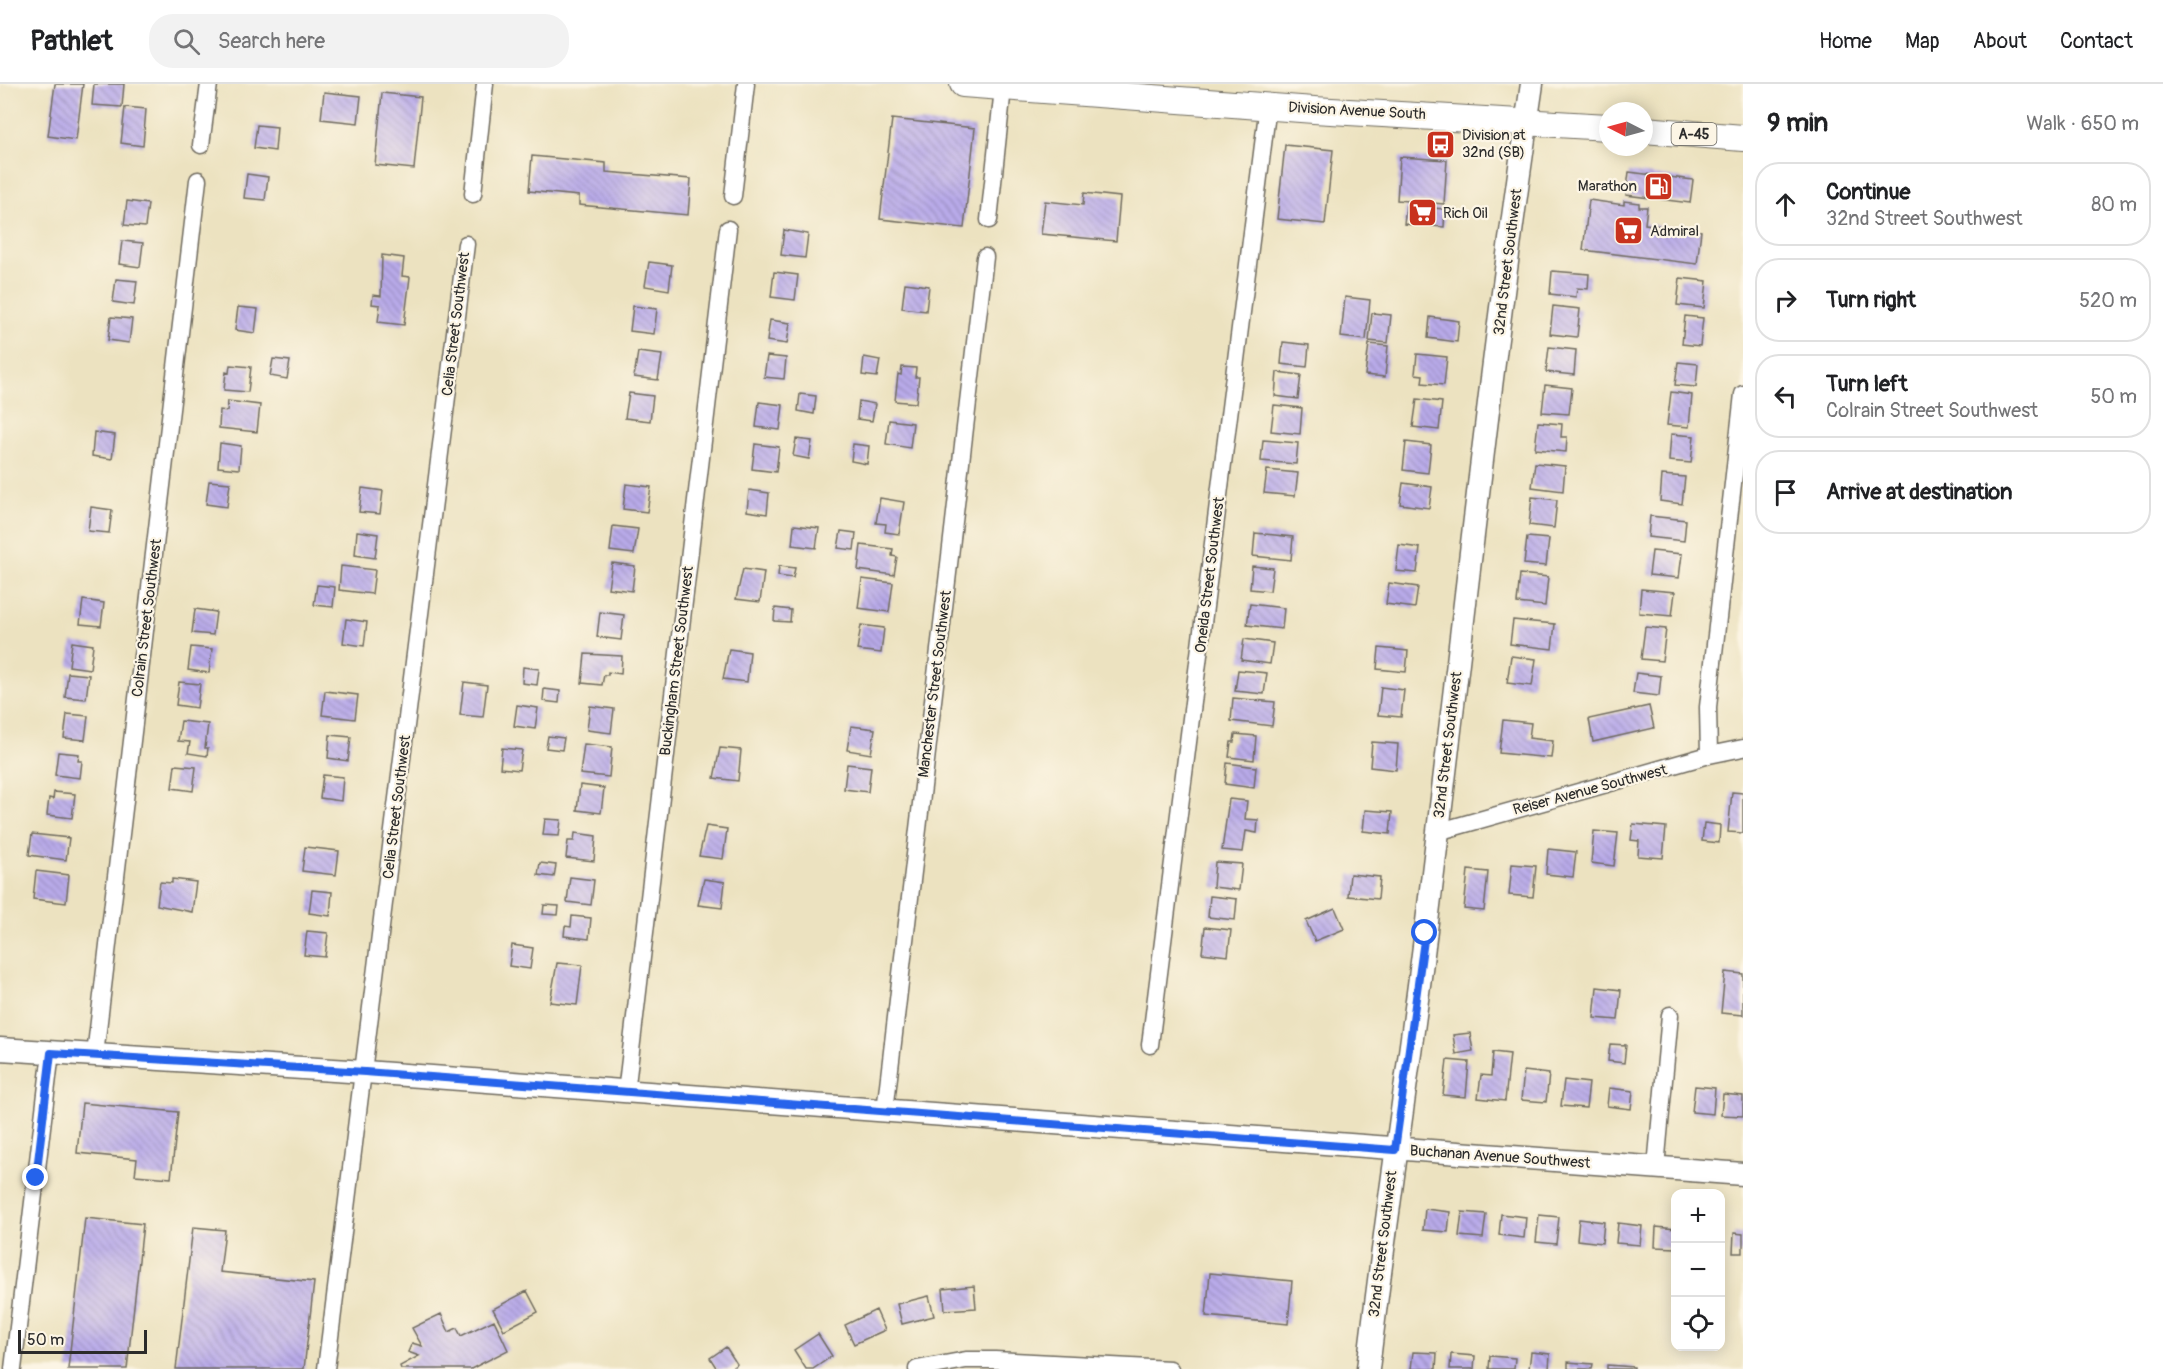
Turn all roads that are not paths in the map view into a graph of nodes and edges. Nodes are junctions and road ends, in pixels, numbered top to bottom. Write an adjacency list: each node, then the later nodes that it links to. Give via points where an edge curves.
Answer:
1 (209, 84): 13 (street)
2 (485, 84): 15 (street)
3 (746, 84): 16 (street)
4 (963, 84): 6 (main road, Division Avenue South)
5 (1532, 84): 9 (street, 32nd Street Southwest)
6 (1003, 88): 7 (main road, Division Avenue South); 17 (street)
7 (1200, 92): 8 (main road, Division Avenue South)
8 (1268, 105): 9 (main road, Division Avenue South); 26 (street, Oneida Street Southwest)
9 (1527, 120): 10 (main road, Division Avenue South); 24 (street, 32nd Street Southwest)
10 (1599, 126)
11 (1653, 131): 12 (main road, A-45)
12 (1743, 138)
13 (201, 145)
14 (198, 180): 29 (street, Colrain Street Southwest)
15 (473, 194)
16 (732, 196)
17 (989, 220)
18 (728, 229): 31 (street, Buckingham Street Southwest)
19 (466, 244): 30 (street, Celia Street Southwest)
20 (985, 257): 32 (street, Manchester Street Southwest)
21 (1743, 394): 23 (street, via 1708,707)
22 (1743, 748): 23 (street, Reiser Avenue Southwest)
23 (1709, 755): 24 (street, Reiser Avenue Southwest)
24 (1437, 832): 33 (street, 32nd Street Southwest)
25 (1670, 1015): 34 (street)
26 (1150, 1045)
27 (0, 1049): 28 (street, Buchanan Avenue Southwest)
28 (51, 1053): 29 (street, Buchanan Avenue Southwest); 36 (street)
29 (95, 1055): 30 (street, Buchanan Avenue Southwest)
30 (365, 1072): 31 (street, Buchanan Avenue Southwest); 37 (street, Celia Street Southwest)
31 (626, 1094): 32 (street, Buchanan Avenue Southwest)
32 (885, 1111): 33 (street, Buchanan Avenue Southwest)
33 (1395, 1150): 34 (street, Buchanan Avenue Southwest); 40 (street, 32nd Street Southwest)
34 (1656, 1167): 35 (street, Buchanan Avenue Southwest)
35 (1743, 1174)
36 (13, 1369)
37 (326, 1369)
38 (917, 1369): 39 (street, via 966,1360)
39 (1170, 1369)
40 (1368, 1369)

